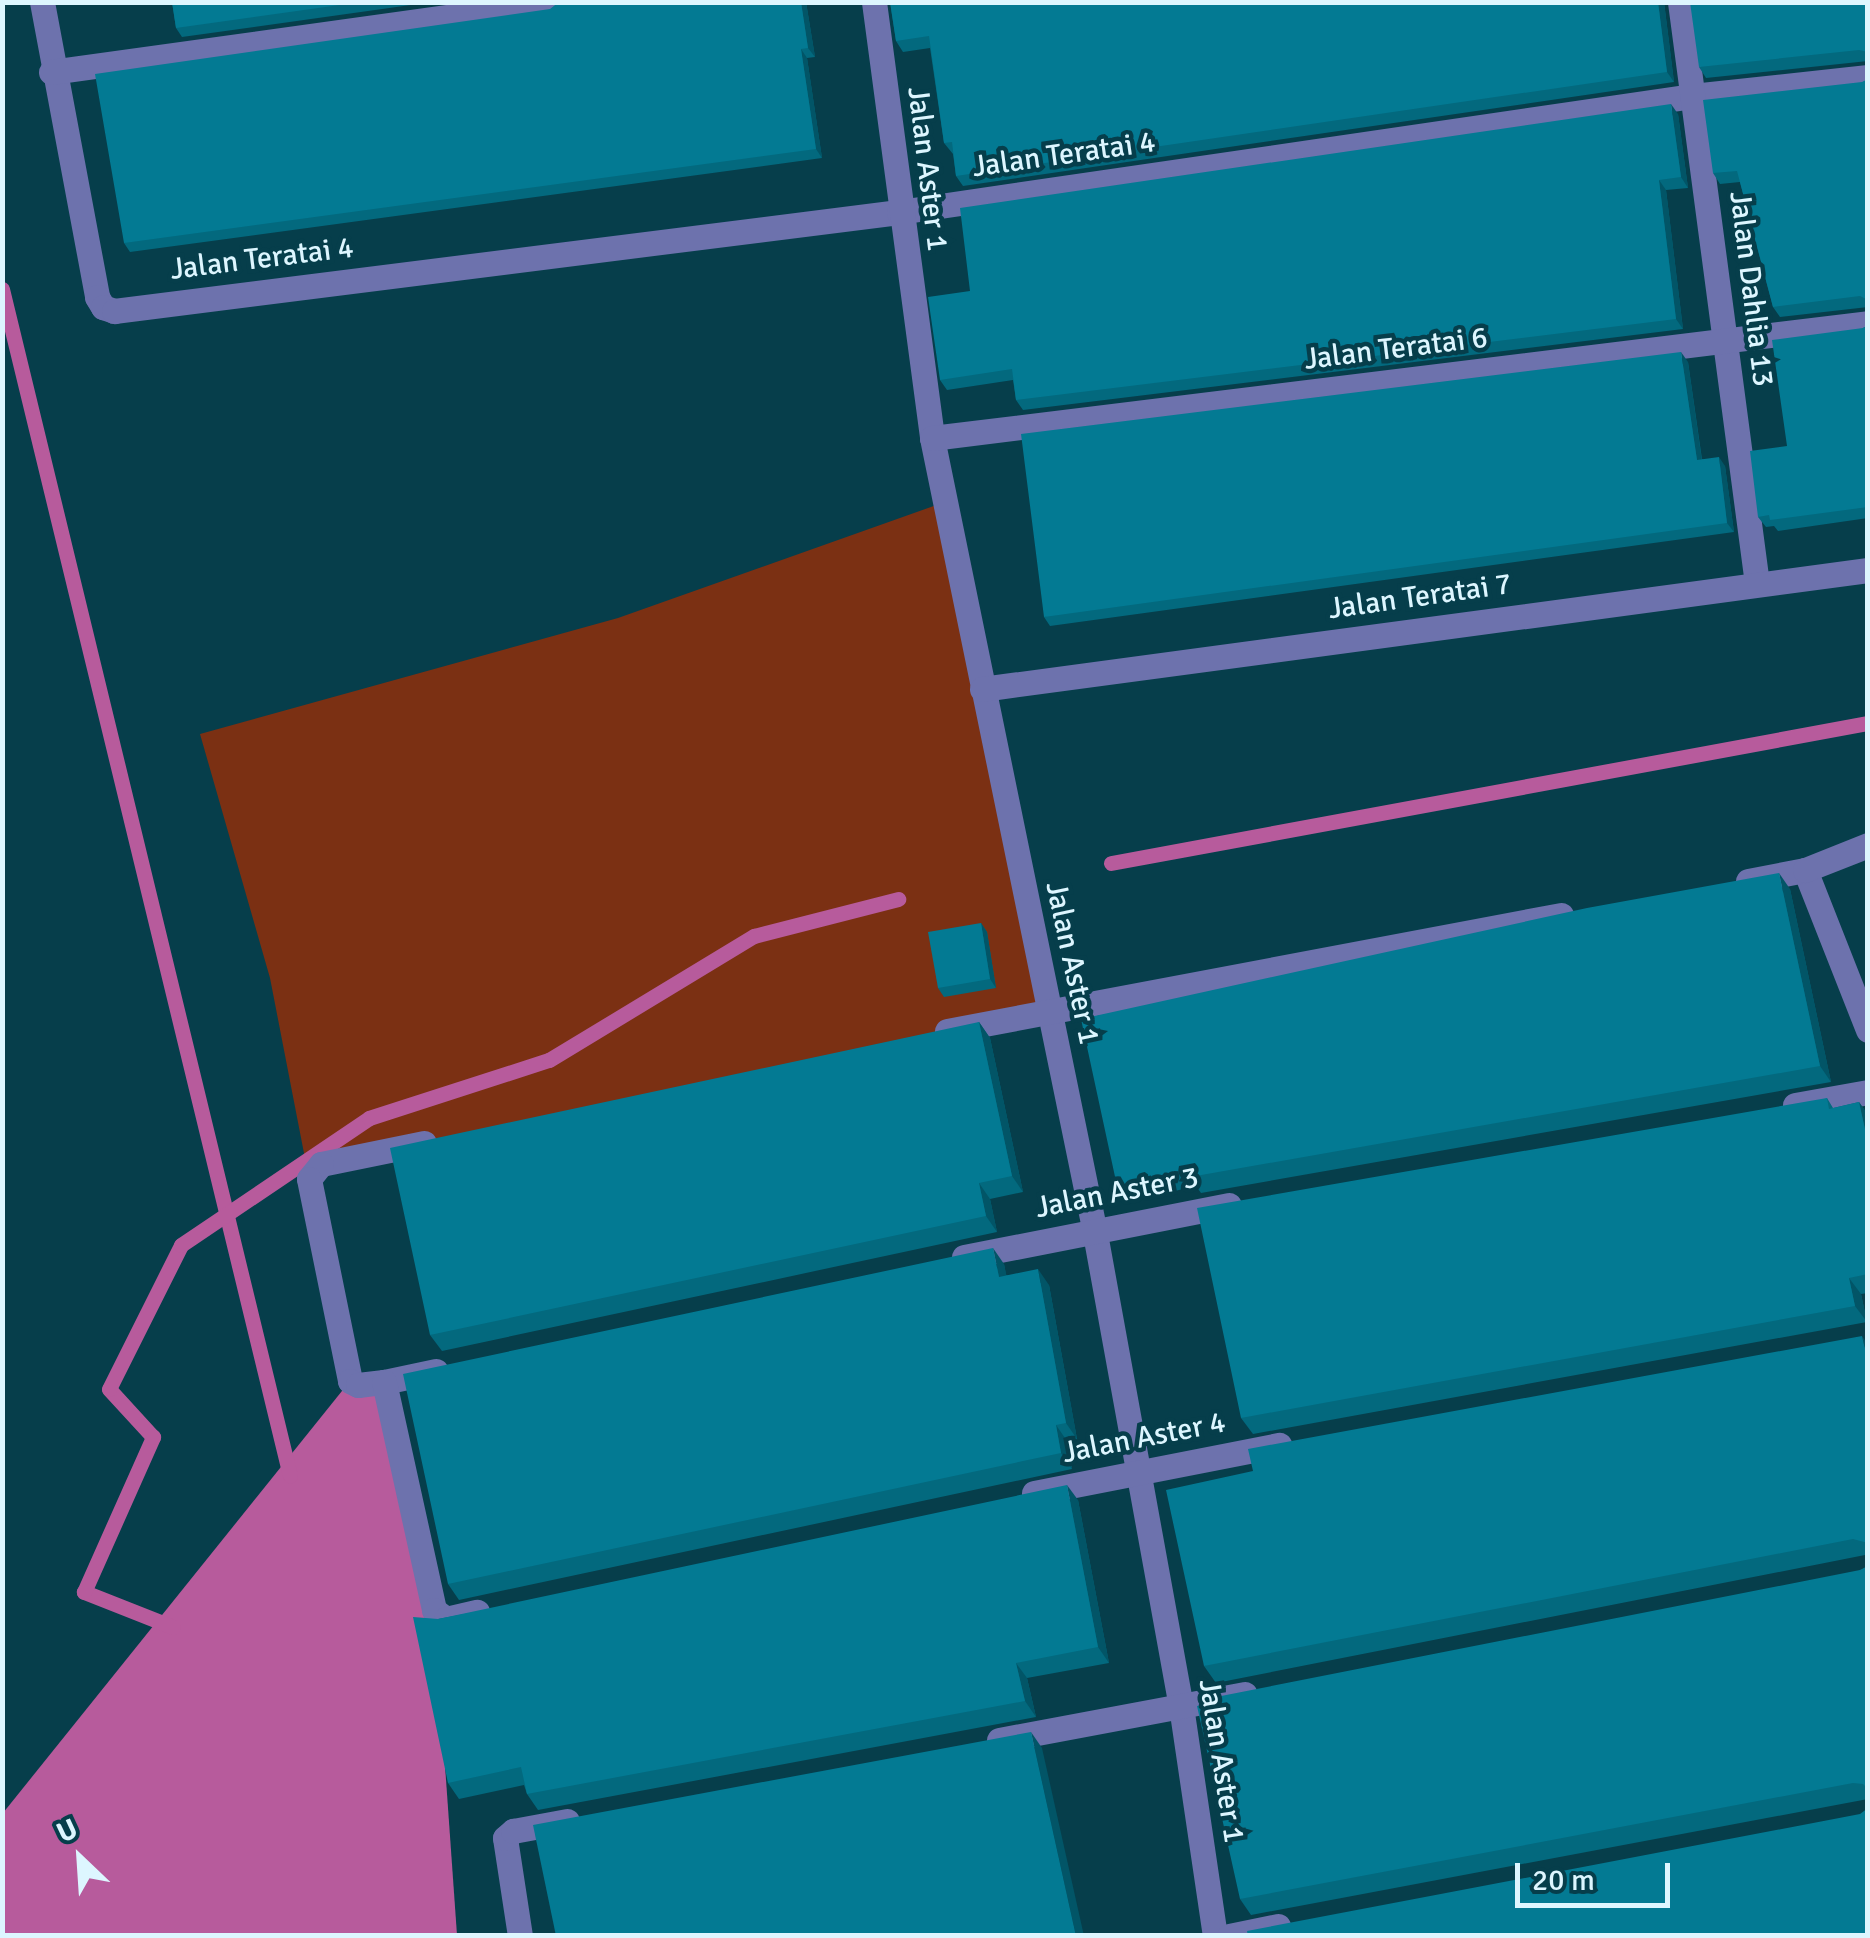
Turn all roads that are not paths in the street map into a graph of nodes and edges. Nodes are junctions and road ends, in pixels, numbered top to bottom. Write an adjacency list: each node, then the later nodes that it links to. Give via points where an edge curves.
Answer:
1 (42, 2): 5 (street)
2 (554, 2): 5 (street)
3 (874, 2): 8 (street, Jalan Aster 1)
4 (1680, 2): 7 (street, Jalan Dahlia 13)
5 (51, 72): 8 (street, Jalan Teratai 4, via 96,297 114,311)
6 (1868, 77): 7 (street, Jalan Teratai 4)
7 (1692, 96): 8 (street, Jalan Teratai 4); 10 (street, Jalan Dahlia 13)
8 (899, 212): 11 (street, Jalan Aster 1)
9 (1868, 323): 10 (street, Jalan Teratai 6)
10 (1724, 342): 11 (street, Jalan Teratai 6); 13 (street, Jalan Dahlia 13)
11 (932, 438): 14 (street, Jalan Aster 1)
12 (1868, 570): 13 (street, Jalan Teratai 7)
13 (1757, 584): 14 (street, Jalan Teratai 7)
14 (982, 689): 19 (street, Jalan Aster 1)
15 (1868, 845): 16 (street)
16 (1806, 870): 17 (street); 20 (street)
17 (1728, 884)
18 (1592, 910): 19 (street)
19 (1049, 1010): 21 (street); 26 (street, Jalan Aster 1)
20 (1868, 1030)
21 (915, 1038)
22 (1868, 1092): 23 (street)
23 (1771, 1109)
24 (455, 1136): 29 (street, via 321,1164 309,1179 346,1375 358,1385)
25 (1249, 1201): 26 (street, Jalan Aster 3)
26 (1094, 1228): 27 (street, Jalan Aster 3); 31 (street, Jalan Aster 1)
27 (940, 1262)
28 (461, 1366): 29 (street)
29 (384, 1382): 33 (street, via 434,1610 446,1619)
30 (1310, 1440): 31 (street, Jalan Aster 4)
31 (1138, 1471): 32 (street, Jalan Aster 4); 35 (street, Jalan Aster 1)
32 (1003, 1500)
33 (504, 1607)
34 (1279, 1687): 35 (street)
35 (1181, 1706): 36 (street); 40 (street, Jalan Aster 1)
36 (972, 1745)
37 (590, 1816): 39 (street, via 513,1830 503,1848)
38 (1306, 1921): 41 (street)
39 (520, 1936)
40 (1214, 1936)
41 (1229, 1936)

